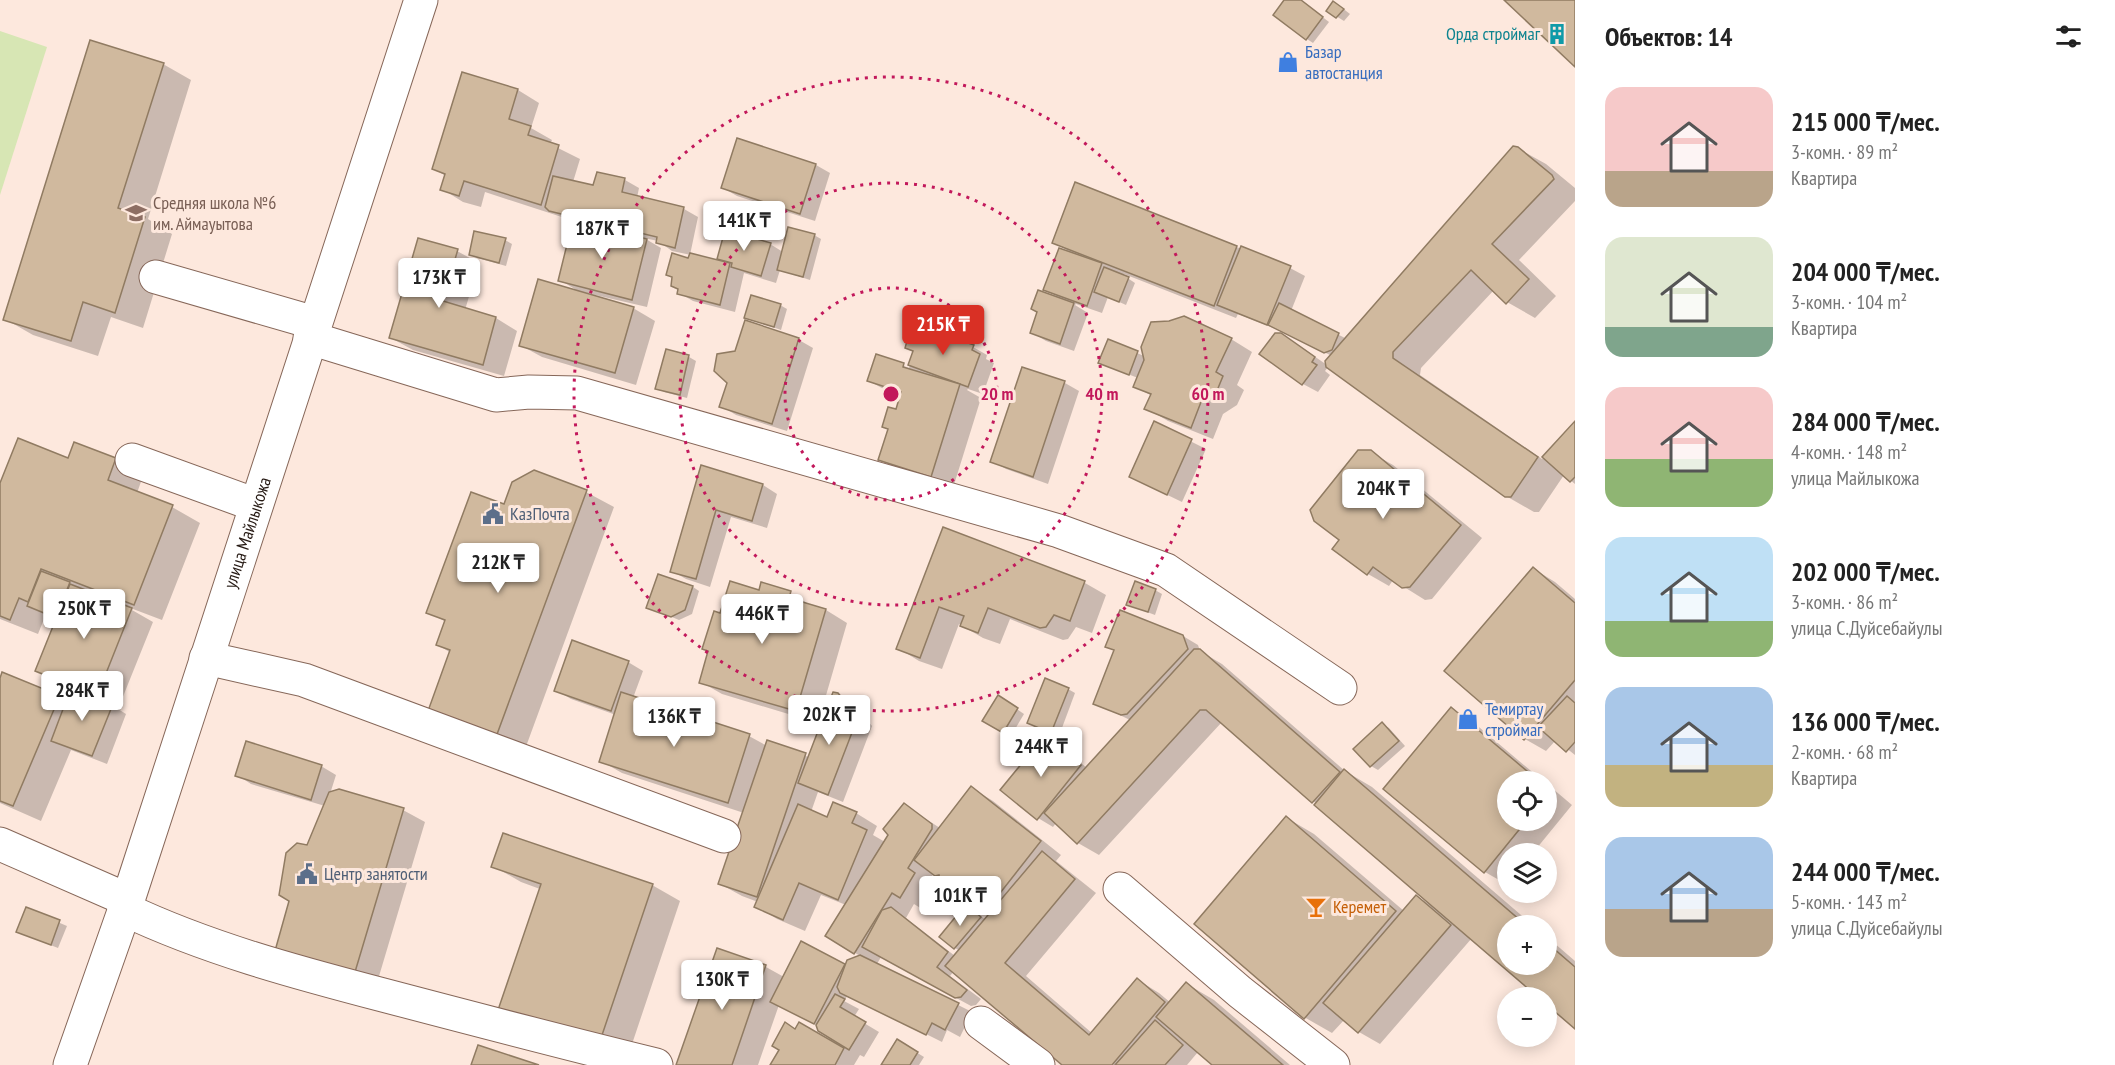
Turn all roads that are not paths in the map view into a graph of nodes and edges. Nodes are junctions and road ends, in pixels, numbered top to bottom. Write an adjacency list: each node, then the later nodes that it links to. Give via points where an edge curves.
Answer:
1 (421, 0): 3 (street, улица Майлыкожа)
2 (156, 277): 3 (street, via 265,308)
3 (312, 330): 5 (street, улица Майлыкожа); 7 (street, via 496,394 577,393 1059,531 1166,570)
4 (132, 460): 5 (street)
5 (256, 505): 6 (street, улица Майлыкожа)
6 (206, 658): 8 (street, via 315,684); 11 (street, улица Майлыкожа)
7 (1340, 688)
8 (724, 836)
9 (0, 844): 11 (street)
10 (1120, 889): 16 (street, via 1240,992)
11 (126, 904): 13 (street, улица Майлыкожа); 14 (street, via 160,926 283,968)
12 (981, 1023): 15 (street)
13 (70, 1065)
14 (656, 1065)
15 (1038, 1065)
16 (1334, 1065)

